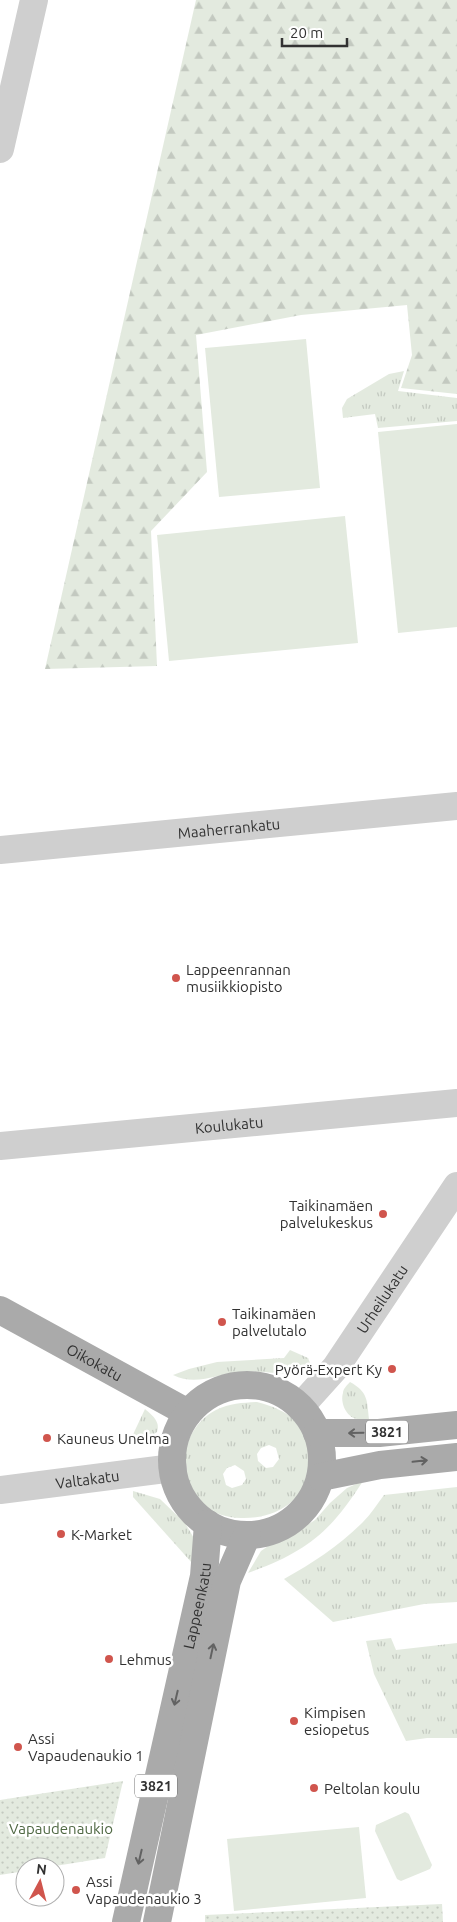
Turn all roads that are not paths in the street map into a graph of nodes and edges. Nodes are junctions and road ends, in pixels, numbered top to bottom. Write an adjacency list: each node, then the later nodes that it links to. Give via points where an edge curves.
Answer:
1 (34, 0): 2 (street)
2 (0, 149)
3 (457, 806): 4 (street, Maaherrankatu)
4 (0, 850)
5 (457, 1103): 6 (street, Koulukatu)
6 (0, 1146)
7 (457, 1186): 9 (street, Urheilukatu, via 336,1367)
8 (0, 1310): 10 (main road, Oikokatu)
9 (300, 1407): 10 (main road, via 274,1390 244,1385 215,1393); 12 (main road)
10 (188, 1413): 14 (main road, via 174,1441)
11 (457, 1425): 12 (main road, 3821, one-way to 12, via 379,1433)
12 (318, 1433): 15 (main road, via 322,1455)
13 (457, 1457): 15 (main road, 3821, one-way to 13, via 380,1465)
14 (172, 1468): 16 (street, Valtakatu); 17 (main road, via 184,1500 194,1514)
15 (320, 1477): 18 (main road, via 316,1491 297,1517 282,1527)
16 (0, 1490)
17 (208, 1524): 18 (main road, via 227,1532); 19 (main road, Lappeenkatu / 3821, one-way to 19, via 204,1576)
18 (247, 1535): 20 (main road, Lappeenkatu / 3821, one-way to 18, via 227,1581)
19 (126, 1922)
20 (157, 1922)

